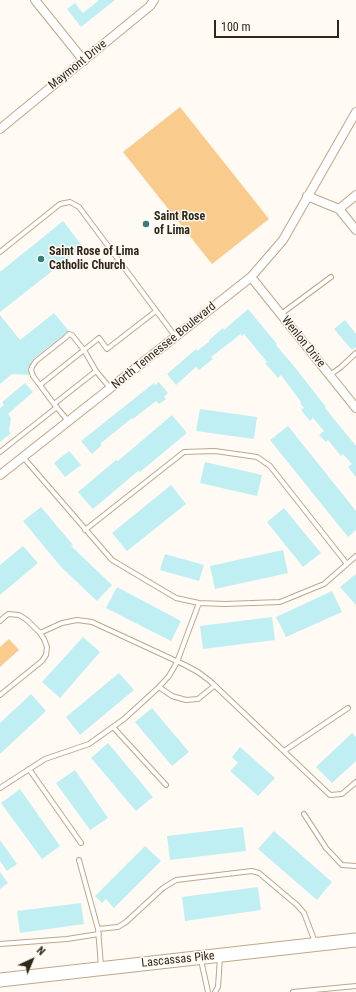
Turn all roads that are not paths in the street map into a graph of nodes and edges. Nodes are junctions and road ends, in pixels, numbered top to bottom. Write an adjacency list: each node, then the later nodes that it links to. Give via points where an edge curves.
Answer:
1 (35, 0): 3 (street)
2 (154, 0): 3 (street, Maymont Drive)
3 (84, 61): 5 (street, Maymont Drive)
4 (356, 112): 7 (street, North Tennessee Boulevard)
5 (0, 129)
6 (356, 194): 8 (street)
7 (307, 196): 8 (street); 11 (street, North Tennessee Boulevard, via 283,240)
8 (339, 209): 9 (street)
9 (356, 230)
10 (0, 252): 13 (lane, via 60,204 70,202 79,207)
11 (251, 277): 14 (street, Wenlon Drive); 15 (street, North Tennessee Boulevard)
12 (331, 277): 14 (lane)
13 (156, 311): 15 (lane); 16 (lane, via 107,349 99,338)
14 (281, 314): 19 (street, Wenlon Drive)
15 (176, 336): 21 (street, North Tennessee Boulevard)
16 (84, 350): 18 (lane); 20 (lane); 20 (lane, via 69,334 32,367 33,376)
17 (356, 353): 19 (lane)
18 (96, 371): 21 (lane); 22 (lane)
19 (330, 375): 23 (street, Wenlon Drive)
20 (40, 385): 22 (lane)
21 (111, 388): 24 (street, North Tennessee Boulevard)
22 (55, 405): 24 (lane); 25 (lane)
23 (356, 408)
24 (68, 422): 26 (street, North Tennessee Boulevard)
25 (0, 452)
26 (23, 457): 27 (street, North Tennessee Boulevard); 28 (lane)
27 (0, 475)
28 (85, 530): 30 (lane, via 184,452 214,451 257,457 270,466); 31 (lane, via 112,560 176,598)
29 (356, 556): 30 (lane)
30 (347, 564): 31 (lane, via 324,584 280,602)
31 (198, 603): 34 (lane)
32 (0, 621): 33 (lane, via 8,614 19,615)
33 (40, 633): 34 (lane, via 69,621 92,622); 37 (lane, via 47,647 46,655)
34 (177, 662): 35 (lane, via 198,672); 36 (lane)
35 (214, 686): 36 (lane, via 198,699 186,700 172,696); 40 (lane)
36 (159, 687): 39 (lane)
37 (0, 695)
38 (348, 708): 40 (lane)
39 (113, 727): 41 (lane, via 89,744 56,755); 43 (lane)
40 (284, 751): 42 (lane, via 330,795 342,794)
41 (29, 769): 44 (lane); 46 (lane)
42 (356, 782)
43 (166, 785)
44 (0, 788)
45 (304, 814): 48 (lane, via 326,848 342,865)
46 (81, 843)
47 (79, 860): 49 (lane)
48 (356, 866)
49 (98, 932): 51 (lane, via 67,939); 52 (lane, via 118,927 126,922 163,888 176,880 252,871 259,873 298,905 304,913); 55 (lane)
50 (356, 940): 52 (main road, Lascassas Pike)
51 (0, 944)
52 (316, 945): 53 (main road, Lascassas Pike)
53 (220, 956): 54 (main road, Lascassas Pike); 59 (lane, via 218,987)
54 (200, 958): 55 (main road, Lascassas Pike); 58 (lane)
55 (101, 968): 56 (main road, Lascassas Pike)
56 (0, 980)
57 (356, 986): 60 (lane)
58 (208, 992)
59 (215, 992)
60 (293, 992)

